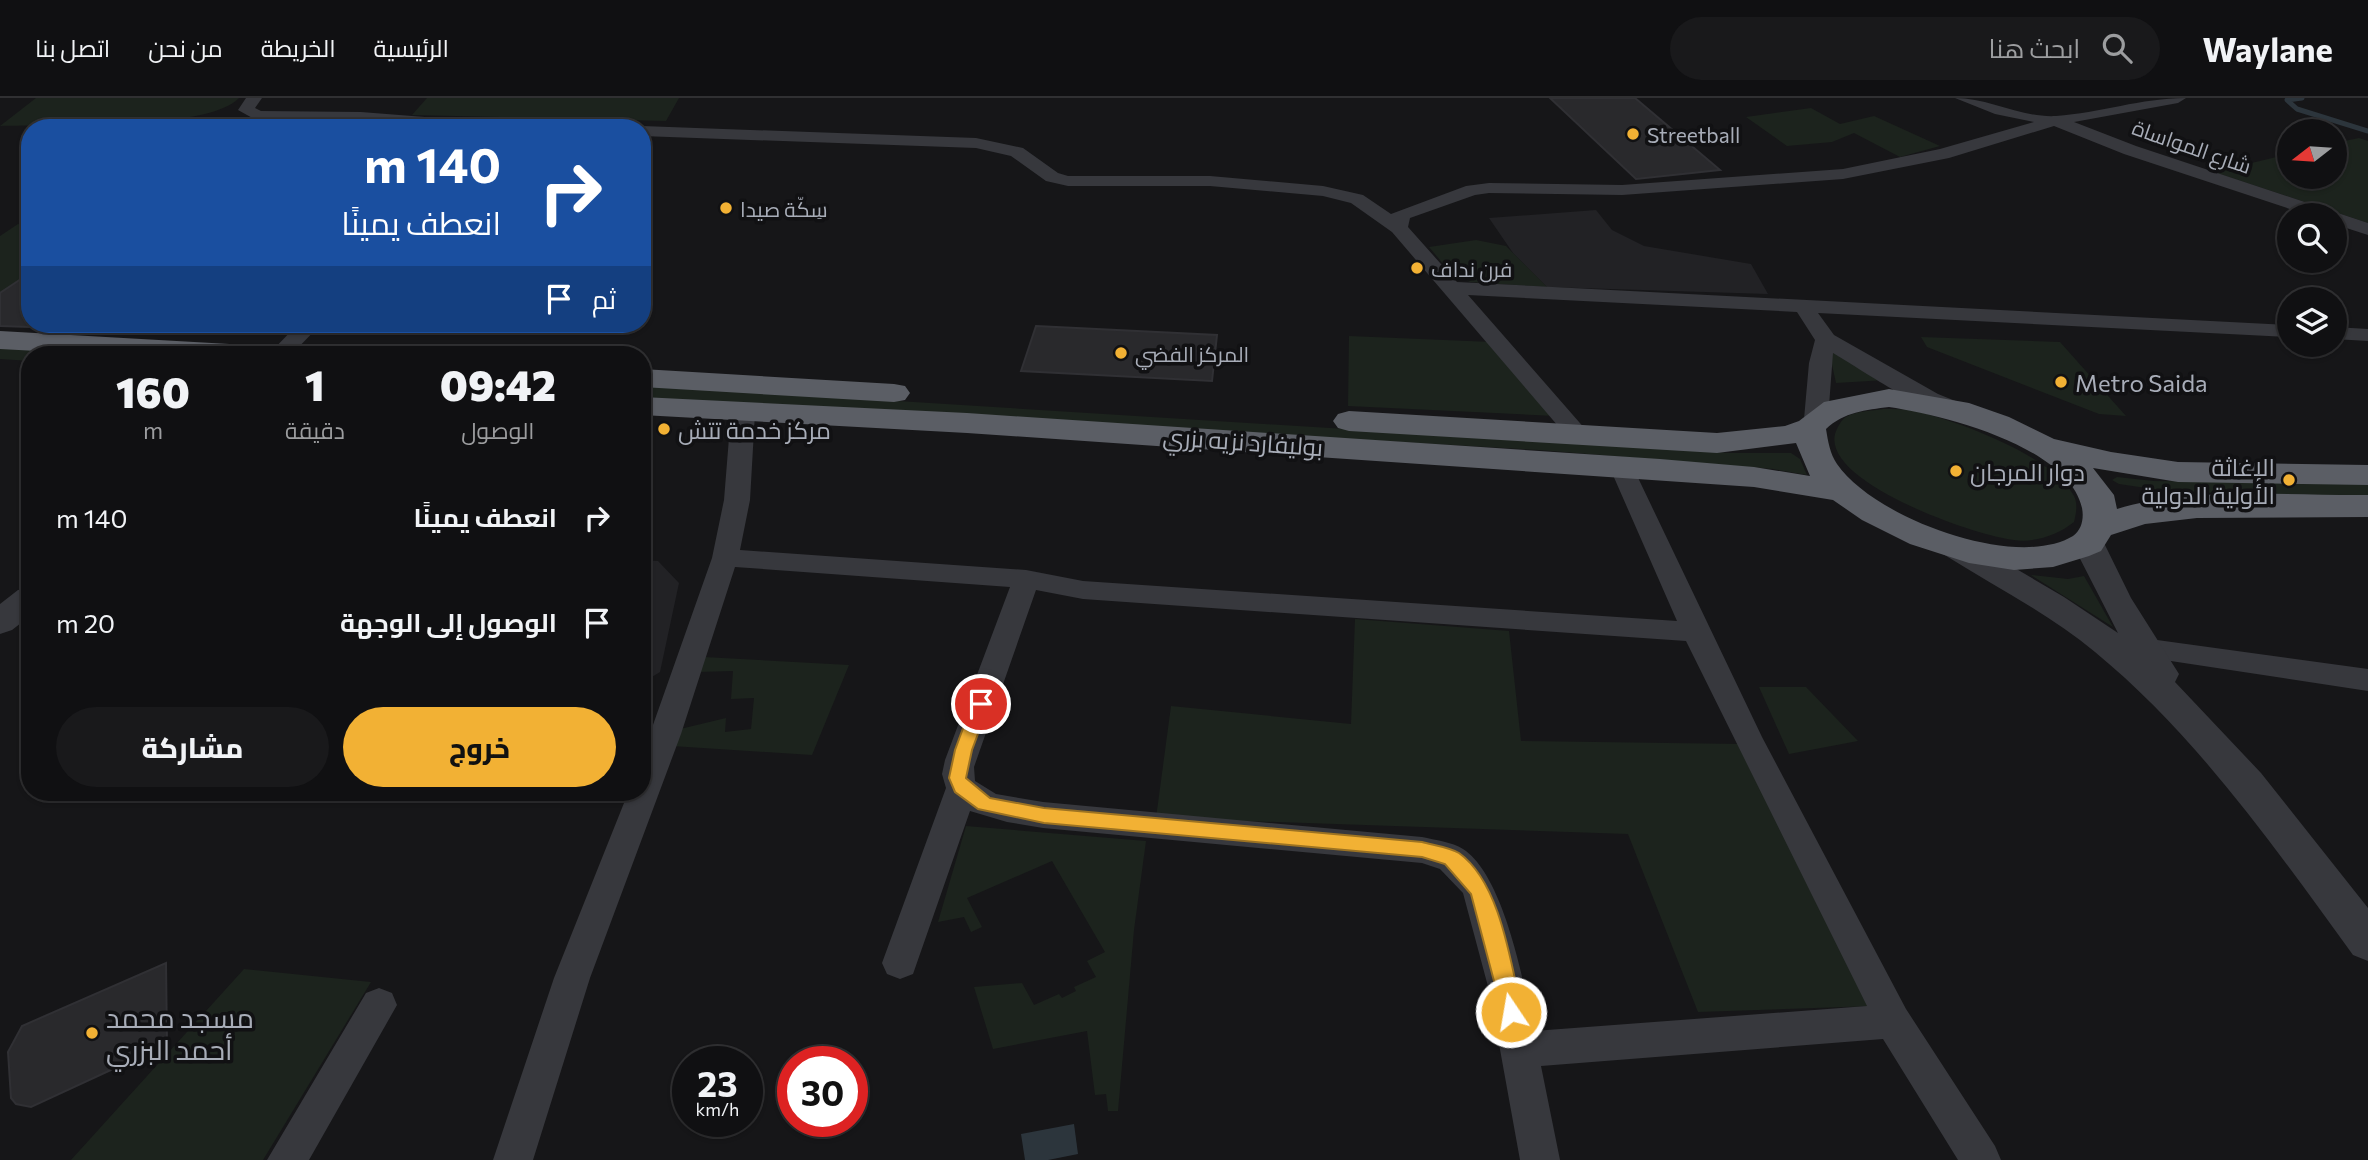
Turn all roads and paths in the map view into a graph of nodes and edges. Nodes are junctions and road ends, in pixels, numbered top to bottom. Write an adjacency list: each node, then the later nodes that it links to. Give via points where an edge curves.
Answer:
1 (254, 98): 4 (street, via 246,110 258,116)
2 (1963, 98): 5 (street, شارع المواساة)
3 (2178, 98): 5 (street)
4 (378, 119)
5 (2055, 121): 7 (street, شارع المواساة); 9 (street, via 1915,161 1815,177 1622,190 1472,190 1403,214 1398,218)
6 (651, 131): 9 (street, via 976,143 1017,152 1052,177 1068,181 1210,181 1335,193 1364,203)
7 (2290, 203)
8 (2347, 222): 10 (street)
9 (1399, 228): 11 (street)
10 (2368, 229)
11 (1452, 288): 12 (street); 28 (street)
12 (1804, 307): 13 (street); 18 (street)
13 (2277, 330)
14 (301, 333): 20 (street)
15 (2347, 334): 16 (street)
16 (2368, 335)
17 (0, 340): 19 (highway)
18 (1826, 340): 25 (street); 27 (street)
19 (106, 346)
20 (288, 346)
21 (0, 366): 22 (highway)
22 (21, 367)
23 (651, 379): 28 (highway, بوليفارد نزيه بزري)
24 (651, 407): 26 (highway, بوليفارد نزيه بزري)
25 (1958, 410): 27 (highway, via 1889,398 1847,404); 29 (highway)
26 (743, 413): 30 (highway, بوليفارد نزيه بزري, via 967,423); 36 (street, via 737,500)
27 (1813, 423): 28 (highway, بوليفارد نزيه بزري, via 1789,435 1717,443); 32 (highway, via 1812,448 1823,470)
28 (1578, 435)
29 (2025, 436): 31 (highway, via 2049,448 2154,469); 34 (highway, via 2089,483 2101,513)
30 (1621, 466): 32 (highway, بوليفارد نزيه بزري, via 1754,477); 40 (street)
31 (2368, 475)
32 (1842, 491): 35 (highway)
33 (2368, 506): 34 (highway, via 2197,507 2141,513)
34 (2093, 535): 35 (highway, via 2074,550 2022,558); 41 (street)
35 (1955, 547): 41 (street)
36 (725, 558): 37 (street); 43 (street)
37 (1026, 579): 40 (street, via 1083,590); 44 (street, via 963,750 957,778)
38 (21, 605): 39 (street)
39 (1, 621)
40 (1696, 632): 49 (street)
41 (2126, 646): 42 (street); 46 (street)
42 (2368, 680)
43 (651, 773)
44 (962, 787): 47 (street); 50 (street, via 985,804 1044,816 1422,850 1451,858 1473,879 1480,893 1497,946)
45 (640, 801): 52 (street, via 572,978)
46 (2368, 942)
47 (900, 963)
48 (379, 1005): 51 (street)
49 (1893, 1021): 50 (street); 54 (street)
50 (1518, 1050): 53 (street)
51 (287, 1160)
52 (513, 1160)
53 (1541, 1160)
54 (1981, 1160)

